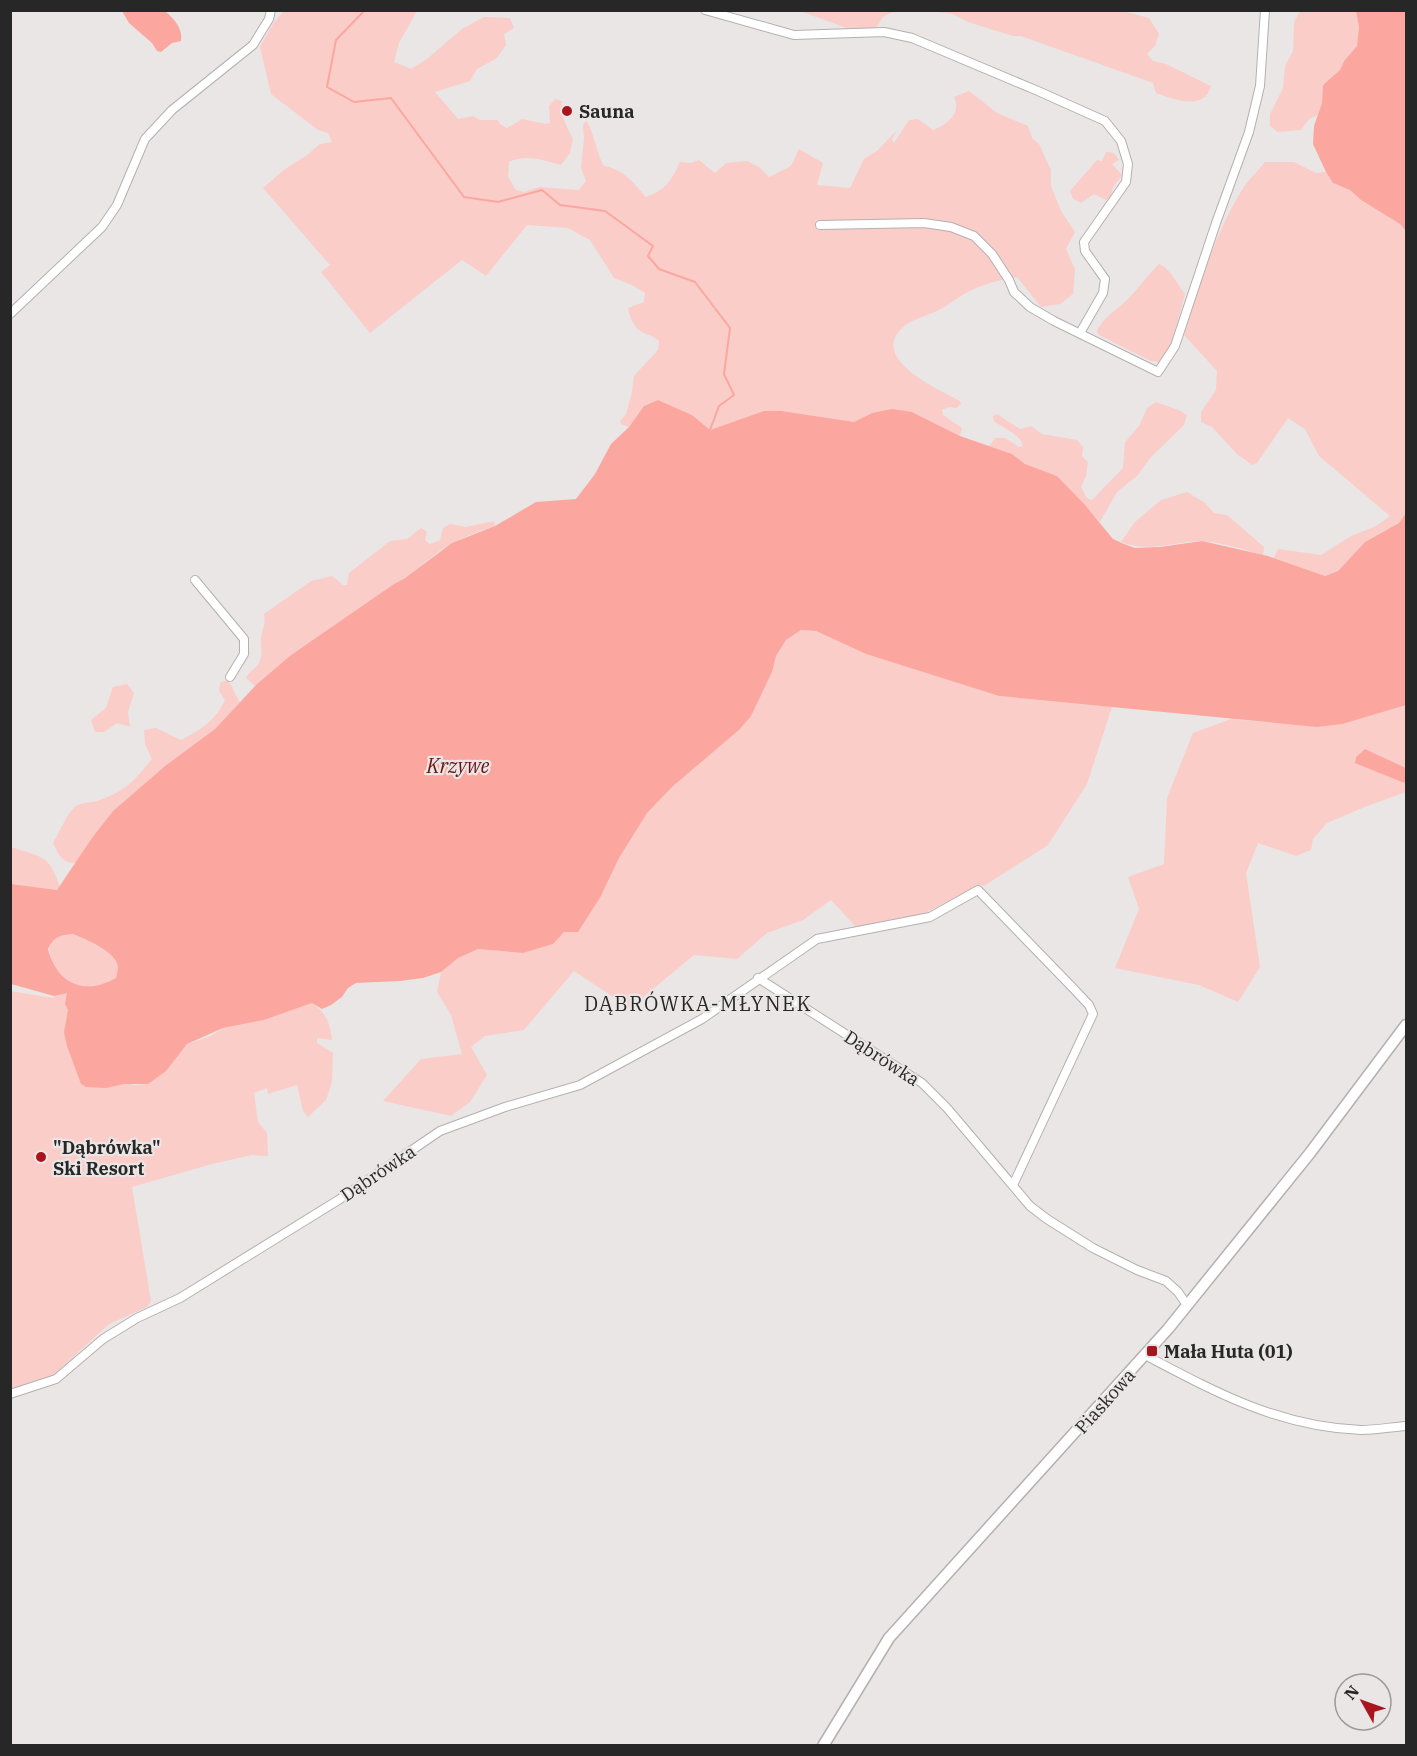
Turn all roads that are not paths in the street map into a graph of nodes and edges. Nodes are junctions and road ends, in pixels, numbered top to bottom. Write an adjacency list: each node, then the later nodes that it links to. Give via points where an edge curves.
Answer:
1 (271, 10): 5 (street, via 253,45 172,110 145,139 117,205 102,227)
2 (705, 10): 6 (street, via 794,35 884,32 912,39 1105,121 1121,141 1128,165 1126,182 1084,242 1085,250 1105,279 1103,293)
3 (1264, 10): 6 (street, via 1256,106 1175,346 1158,372)
4 (820, 225): 6 (street, via 924,223 974,236 992,254 1014,292 1030,307)
5 (10, 315)
6 (1080, 333)
7 (195, 580): 8 (street, via 244,639 244,654)
8 (230, 677)
9 (758, 978): 11 (street, Dąbrówka, via 922,1083); 11 (street, Dąbrówka, via 817,939 930,917 978,890 1089,1005 1093,1014); 14 (street, Dąbrówka, via 702,1019 580,1085 440,1131 180,1298 103,1339 56,1379)
10 (1404, 1031): 12 (street, Piaskowa)
11 (1013, 1185): 12 (street, Dąbrówka, via 1047,1219 1093,1248 1166,1281)
12 (1187, 1305): 13 (street, Piaskowa)
13 (1145, 1355): 15 (street, via 1210,1389 1284,1419 1361,1430); 16 (street, Piaskowa, via 895,1632)
14 (10, 1394)
15 (1407, 1426)
16 (824, 1746)

